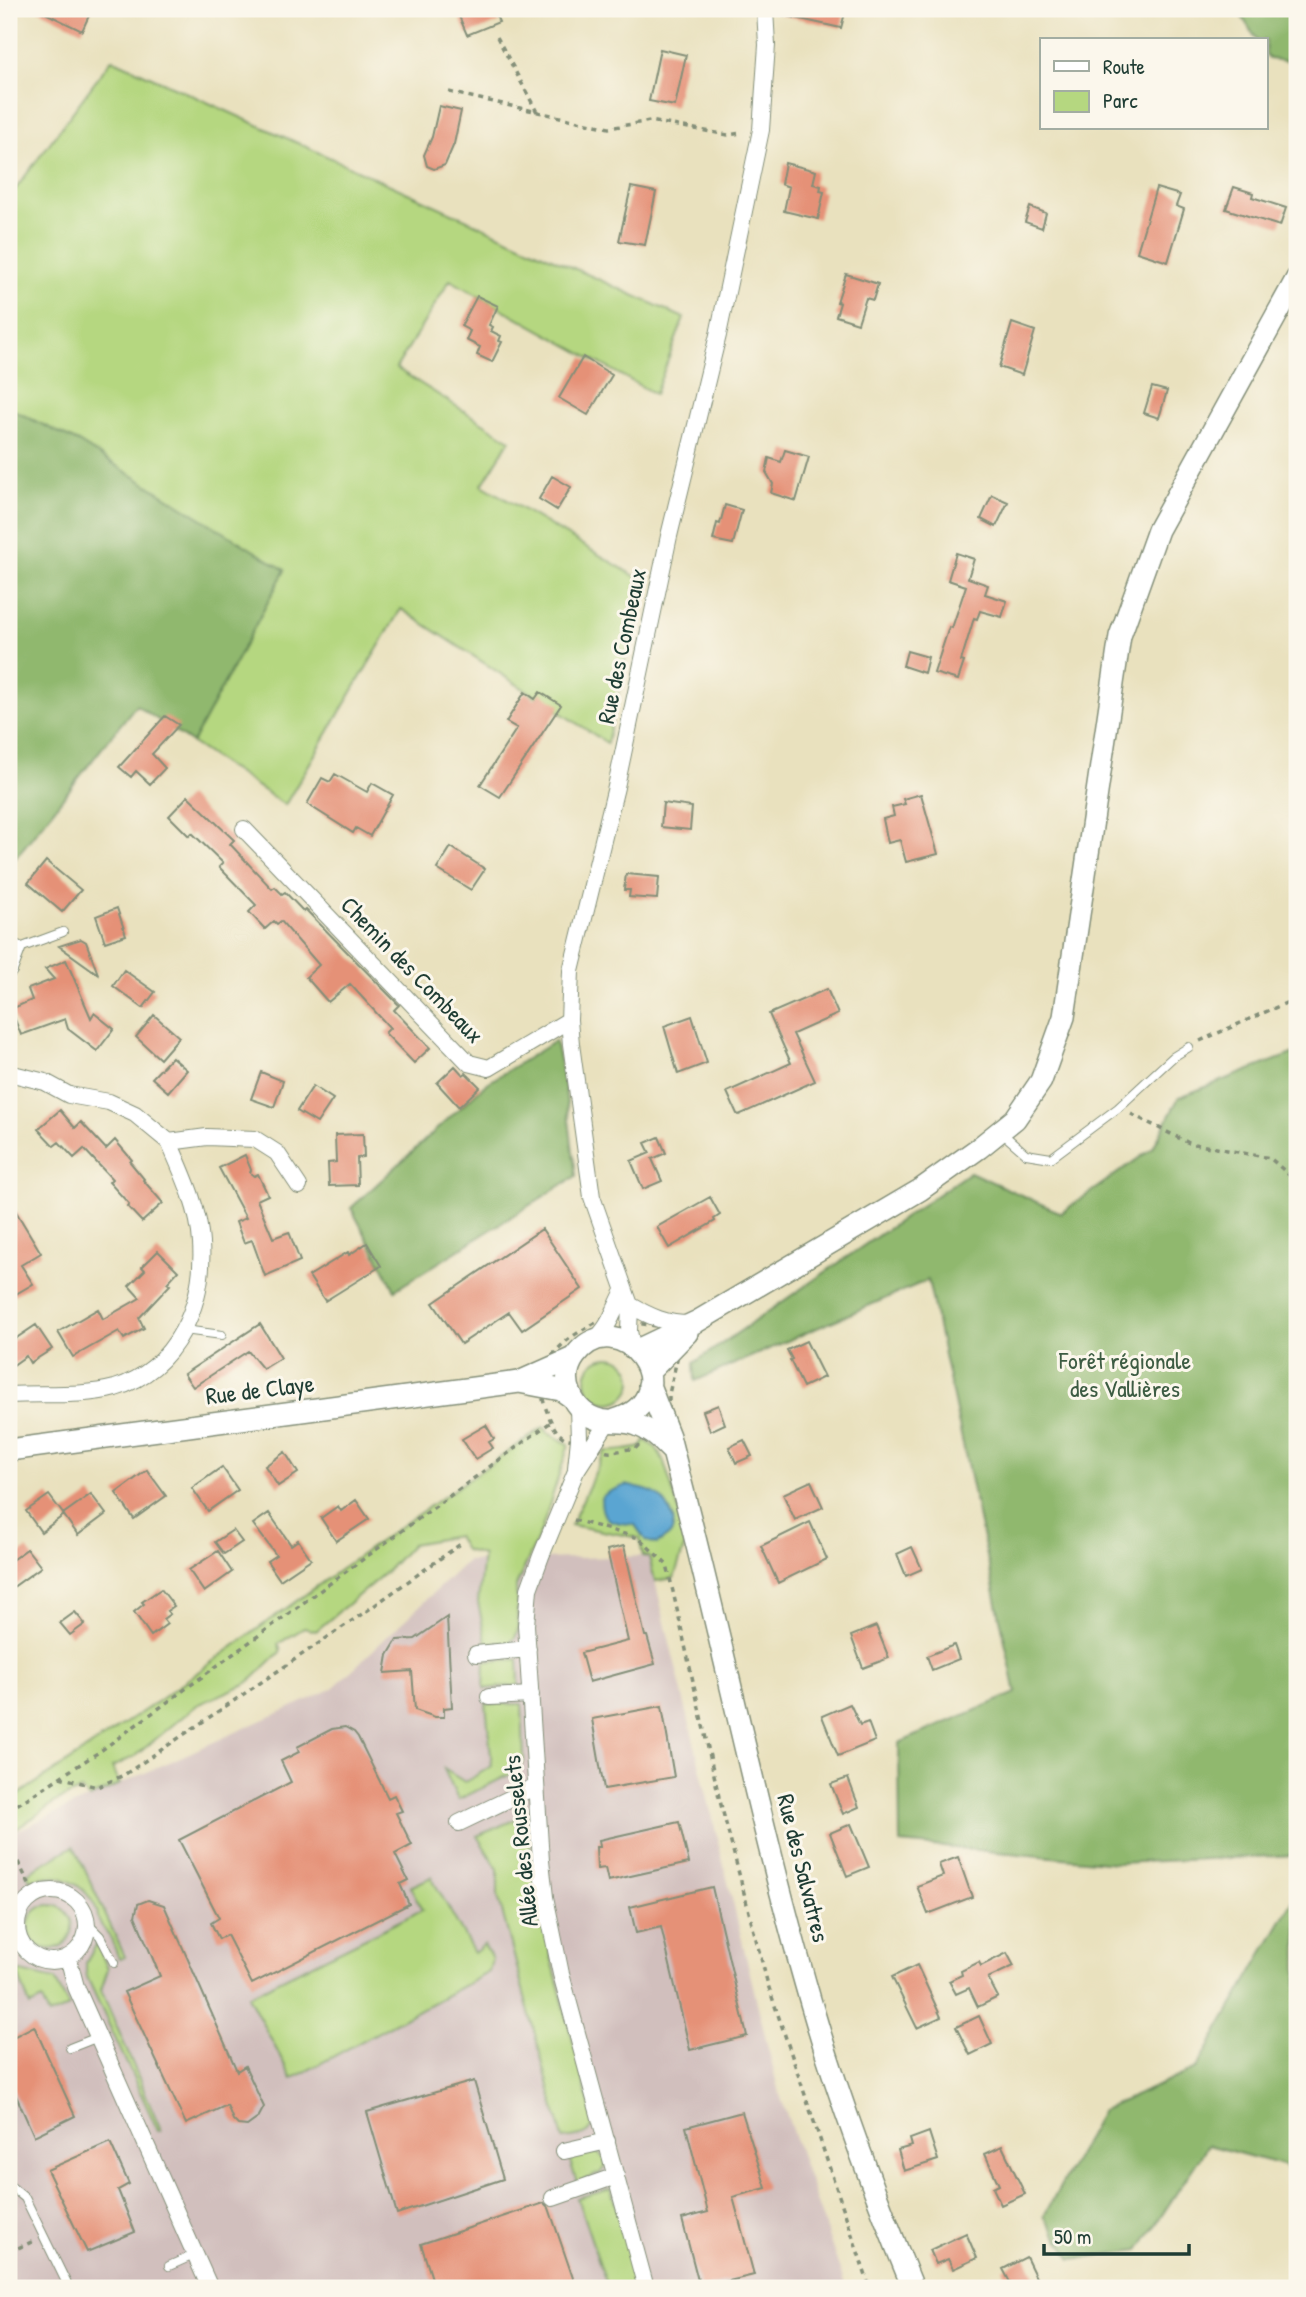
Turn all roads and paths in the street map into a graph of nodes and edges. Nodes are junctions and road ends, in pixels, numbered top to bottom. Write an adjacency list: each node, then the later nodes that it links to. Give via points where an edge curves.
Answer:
1 (765, 9): 5 (street, Rue des Combeaux)
2 (497, 37): 4 (path)
3 (449, 92): 4 (path)
4 (537, 112): 5 (path, via 609,128 650,121 728,135)
5 (761, 130): 12 (street, Rue des Combeaux, via 571,971)
6 (1297, 278): 16 (street, via 1158,530 1120,636 1064,1017 1041,1081 1015,1119)
7 (244, 829): 12 (street, Chemin des Combeaux, via 469,1063 489,1068)
8 (63, 932): 9 (lane)
9 (17, 949): 10 (street)
10 (9, 970)
11 (1297, 998): 13 (path)
12 (569, 1020): 20 (street, Rue des Combeaux, via 592,1197)
13 (1189, 1047): 15 (lane)
14 (9, 1073): 17 (street, via 44,1082 69,1095 109,1102 135,1114)
15 (1118, 1108): 16 (lane, via 1051,1158 1026,1154); 18 (path, via 1189,1143 1270,1158)
16 (1000, 1131): 23 (street, via 920,1190)
17 (169, 1142): 19 (street, via 207,1137 255,1139 277,1153); 24 (street, via 190,1190 201,1243 197,1298)
18 (1297, 1182)
19 (299, 1186)
20 (627, 1298): 21 (street); 22 (street, Rue des Combeaux); 23 (street, via 659,1321)
21 (613, 1315): 22 (path); 26 (street, via 604,1333); 31 (path, via 562,1344 546,1363)
22 (629, 1322): 27 (path, via 670,1328); 28 (street, Rue des Combeaux)
23 (696, 1323): 27 (street)
24 (184, 1329): 25 (lane); 32 (street, via 165,1357 115,1388)
25 (222, 1335)
26 (593, 1341): 28 (street, via 613,1339); 29 (street)
27 (669, 1342): 28 (street); 30 (street); 36 (path, via 677,1359 669,1409)
28 (634, 1348): 30 (street, via 645,1360)
29 (573, 1358): 31 (street); 33 (street, via 567,1384)
30 (649, 1378): 34 (street, via 638,1409); 36 (street, Rue des Salvatres)
31 (544, 1379): 33 (street, Rue de Claye); 35 (path, via 544,1403); 38 (street, Rue de Claye)
32 (9, 1395)
33 (575, 1402): 34 (street, via 589,1416); 37 (street)
34 (612, 1420): 36 (street); 37 (street, Allée des Rousselets)
35 (551, 1422): 37 (path, via 561,1436); 45 (path)
36 (657, 1425): 37 (path, via 635,1449 610,1452); 70 (street, Rue des Salvatres, via 673,1451 689,1510 785,1911 816,2021 848,2121)
37 (587, 1442): 39 (street, Allée des Rousselets)
38 (9, 1450)
39 (558, 1516): 41 (street, Allée des Rousselets, via 529,1589); 69 (path, via 639,1538 667,1565 719,1797 768,1985)
40 (462, 1543): 45 (path, via 124,1774 97,1787)
41 (528, 1649): 42 (street); 43 (street, Allée des Rousselets)
42 (476, 1654)
43 (531, 1695): 44 (street); 46 (street, Allée des Rousselets)
44 (489, 1697)
45 (60, 1777): 47 (path)
46 (536, 1786): 48 (street); 57 (street, Allée des Rousselets, via 545,1897)
47 (9, 1810)
48 (459, 1823)
49 (9, 1844): 50 (path)
50 (35, 1896): 51 (street, via 46,1892 68,1895 78,1902); 52 (street, via 21,1910)
51 (87, 1923): 53 (street, via 83,1943); 54 (lane, via 100,1936)
52 (14, 1942): 53 (street, via 45,1960)
53 (68, 1957): 55 (street)
54 (114, 1963)
55 (97, 2037): 56 (lane); 64 (street)
56 (69, 2048)
57 (607, 2141): 58 (street); 59 (street, Allée des Rousselets)
58 (564, 2151)
59 (616, 2176): 61 (street); 68 (street, Allée des Rousselets)
60 (9, 2185): 66 (lane, via 25,2198)
61 (553, 2198)
62 (38, 2239): 63 (path)
63 (9, 2252)
64 (196, 2254): 65 (lane); 67 (street)
65 (169, 2266)
66 (69, 2288)
67 (211, 2288)
68 (646, 2288)
69 (870, 2288)
70 (913, 2288)

